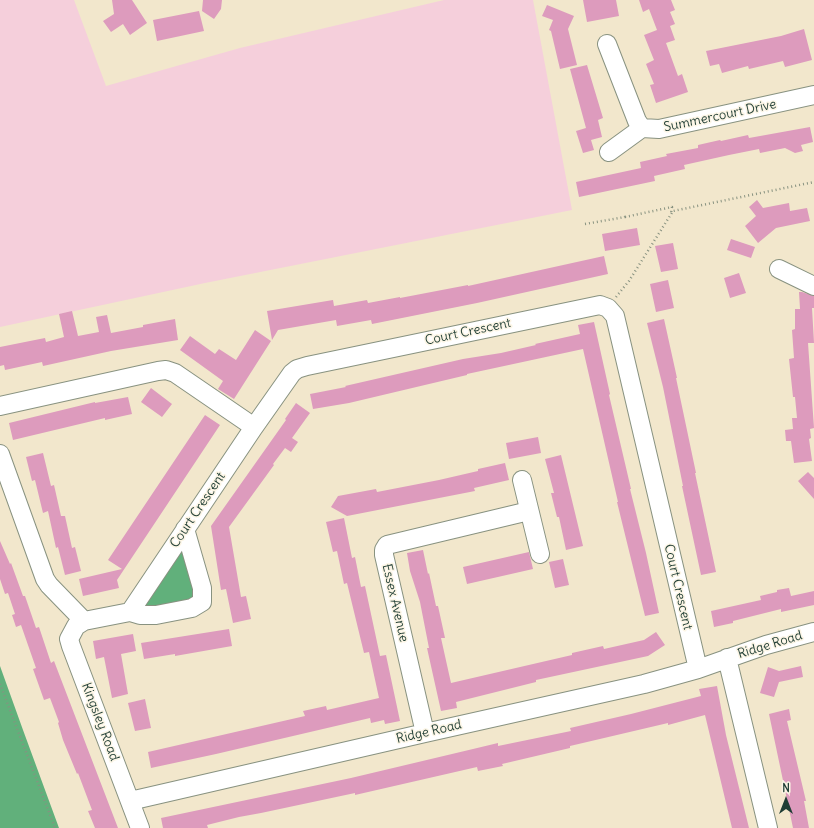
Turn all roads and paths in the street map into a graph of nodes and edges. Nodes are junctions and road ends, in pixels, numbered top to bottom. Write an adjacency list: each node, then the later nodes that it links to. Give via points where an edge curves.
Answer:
1 (607, 44): 3 (street)
2 (814, 95): 3 (street, Summercourt Drive, via 659,129)
3 (642, 128): 4 (street)
4 (609, 152)
5 (814, 182): 6 (path, via 673,211)
6 (671, 214): 7 (path, via 672,207); 10 (path, via 629,281)
7 (585, 224)
8 (779, 269): 9 (street)
9 (814, 286)
10 (608, 308): 12 (street, Court Crescent, via 600,305 297,369); 22 (street, Court Crescent, via 615,316)
11 (0, 406): 12 (street, via 166,370)
12 (254, 427): 16 (street, Court Crescent)
13 (0, 454): 19 (street, via 45,579)
14 (522, 480): 15 (street)
15 (529, 511): 17 (street); 24 (street, Essex Avenue, via 387,545 384,550)
16 (185, 529): 18 (street, Court Crescent); 18 (street, via 202,588 202,602 192,608 156,615)
17 (540, 554)
18 (130, 612): 19 (street)
19 (84, 621): 25 (street, Kingsley Road, via 76,626 69,639)
20 (814, 632): 21 (street, Ridge Road)
21 (727, 658): 22 (street, Ridge Road); 28 (street, Ridge Road)
22 (698, 669): 24 (street, Ridge Road, via 644,684)
23 (0, 684): 26 (path)
24 (425, 733): 25 (street, Ridge Road)
25 (130, 801): 27 (street, Kingsley Road)
26 (55, 828)
27 (140, 828)
28 (768, 828)

